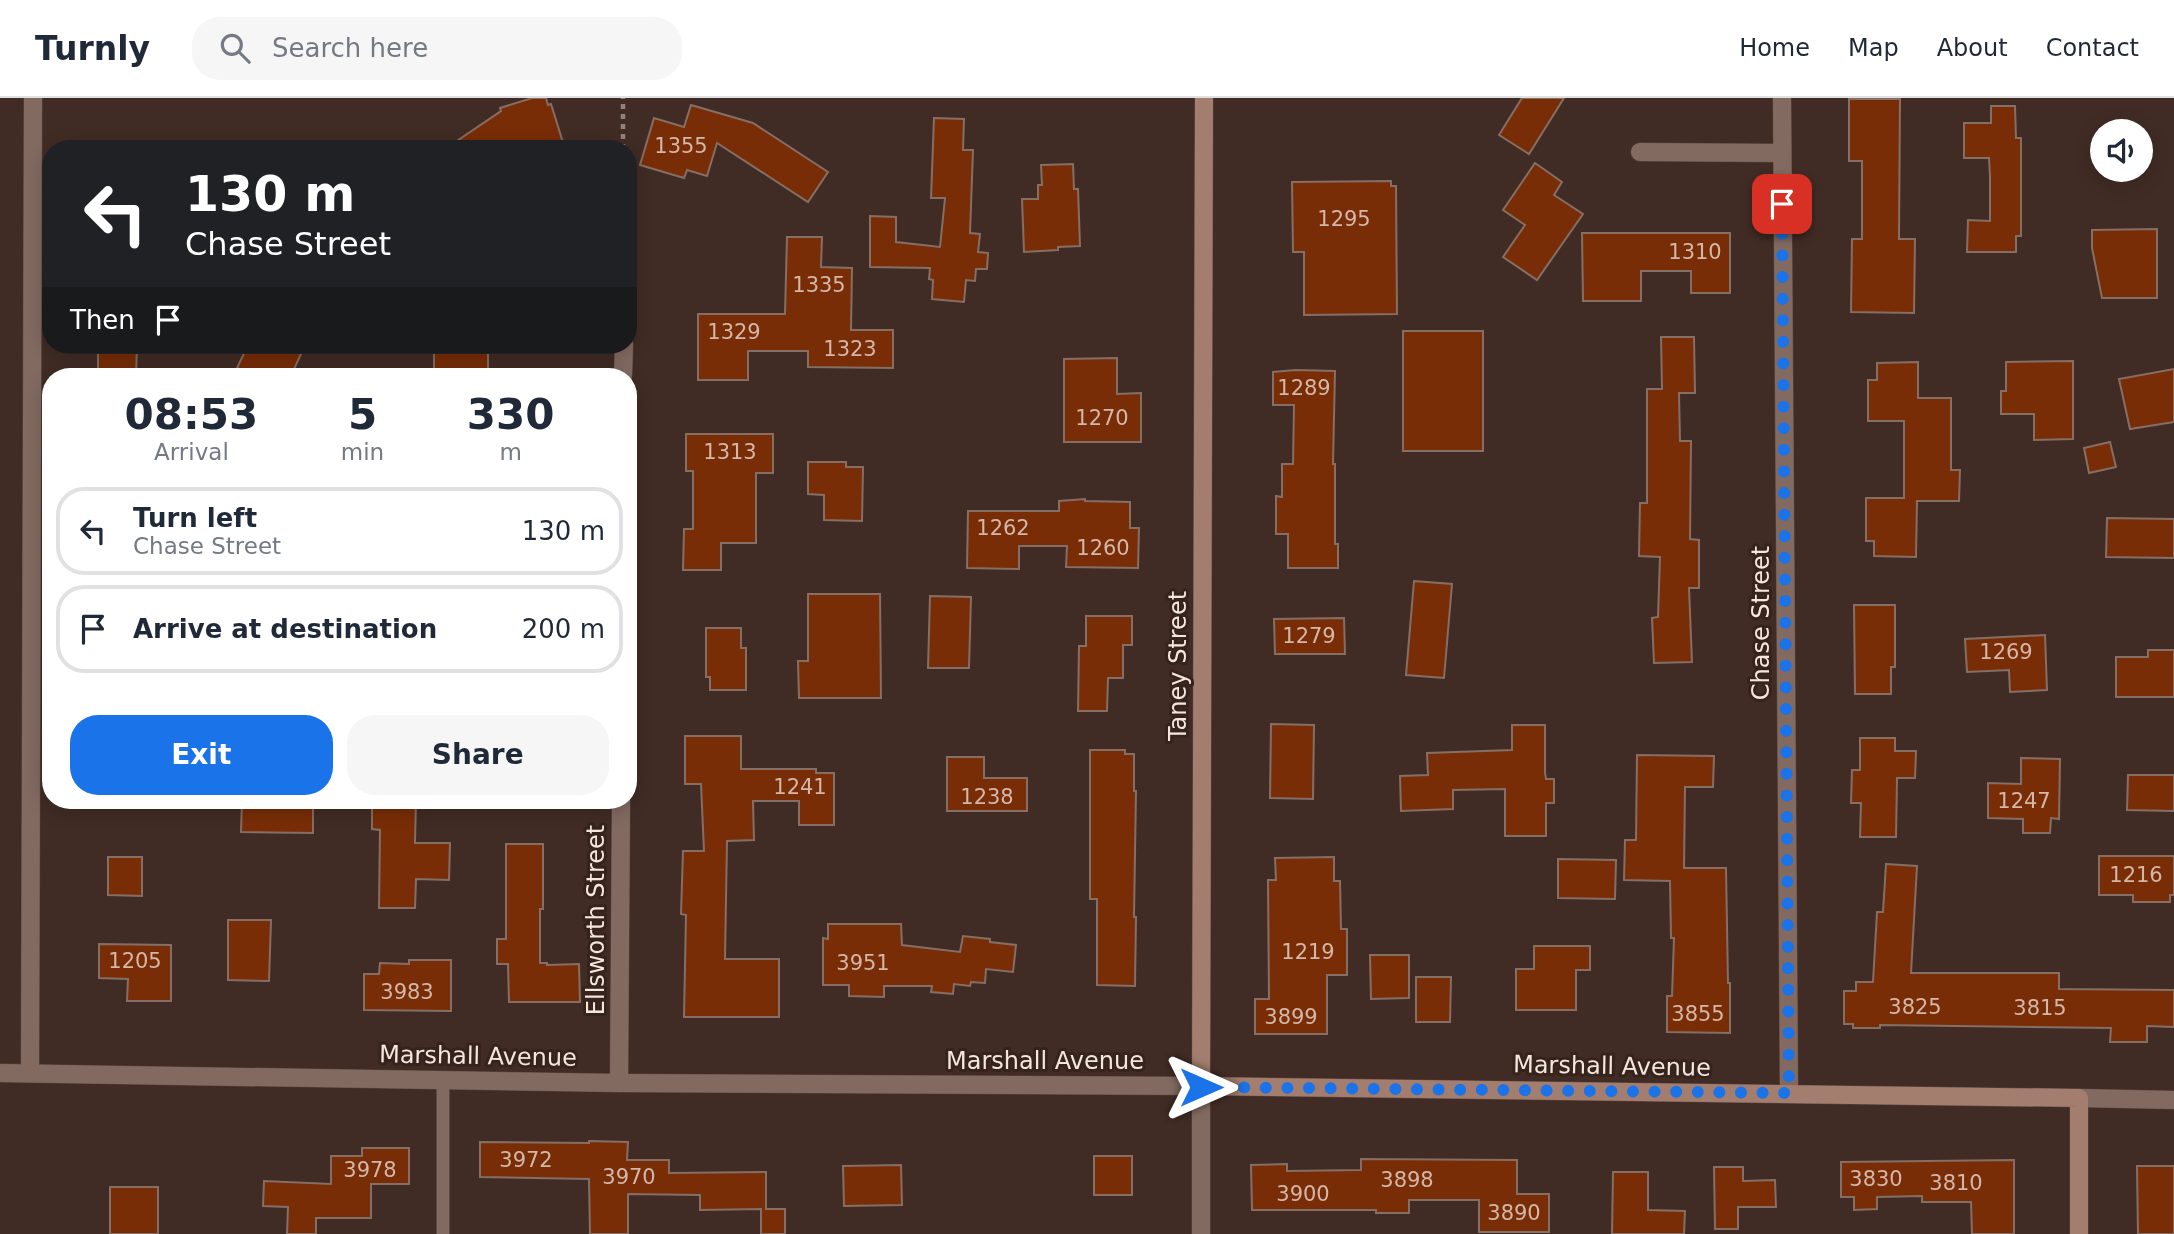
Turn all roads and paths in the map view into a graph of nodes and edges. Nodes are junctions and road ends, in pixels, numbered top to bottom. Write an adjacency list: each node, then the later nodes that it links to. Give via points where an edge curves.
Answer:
1 (33, 98): 10 (street)
2 (623, 98): 5 (path)
3 (1204, 98): 13 (street, Taney Street)
4 (1782, 98): 7 (street, Chase Street)
5 (623, 140)
6 (1640, 152): 7 (street)
7 (1782, 153): 14 (street, Chase Street)
8 (621, 809): 12 (street, Ellsworth Street)
9 (0, 1073): 10 (street, Marshall Avenue)
10 (30, 1073): 11 (street, Marshall Avenue)
11 (443, 1080): 12 (street, Marshall Avenue); 17 (lane)
12 (620, 1083): 13 (street, Marshall Avenue)
13 (1201, 1087): 14 (street, Marshall Avenue); 18 (street, Taney Street)
14 (1789, 1093): 15 (street, Marshall Avenue)
15 (2079, 1098): 16 (street, Marshall Avenue); 19 (street)
16 (2174, 1100)
17 (443, 1234)
18 (1201, 1234)
19 (2079, 1234)

